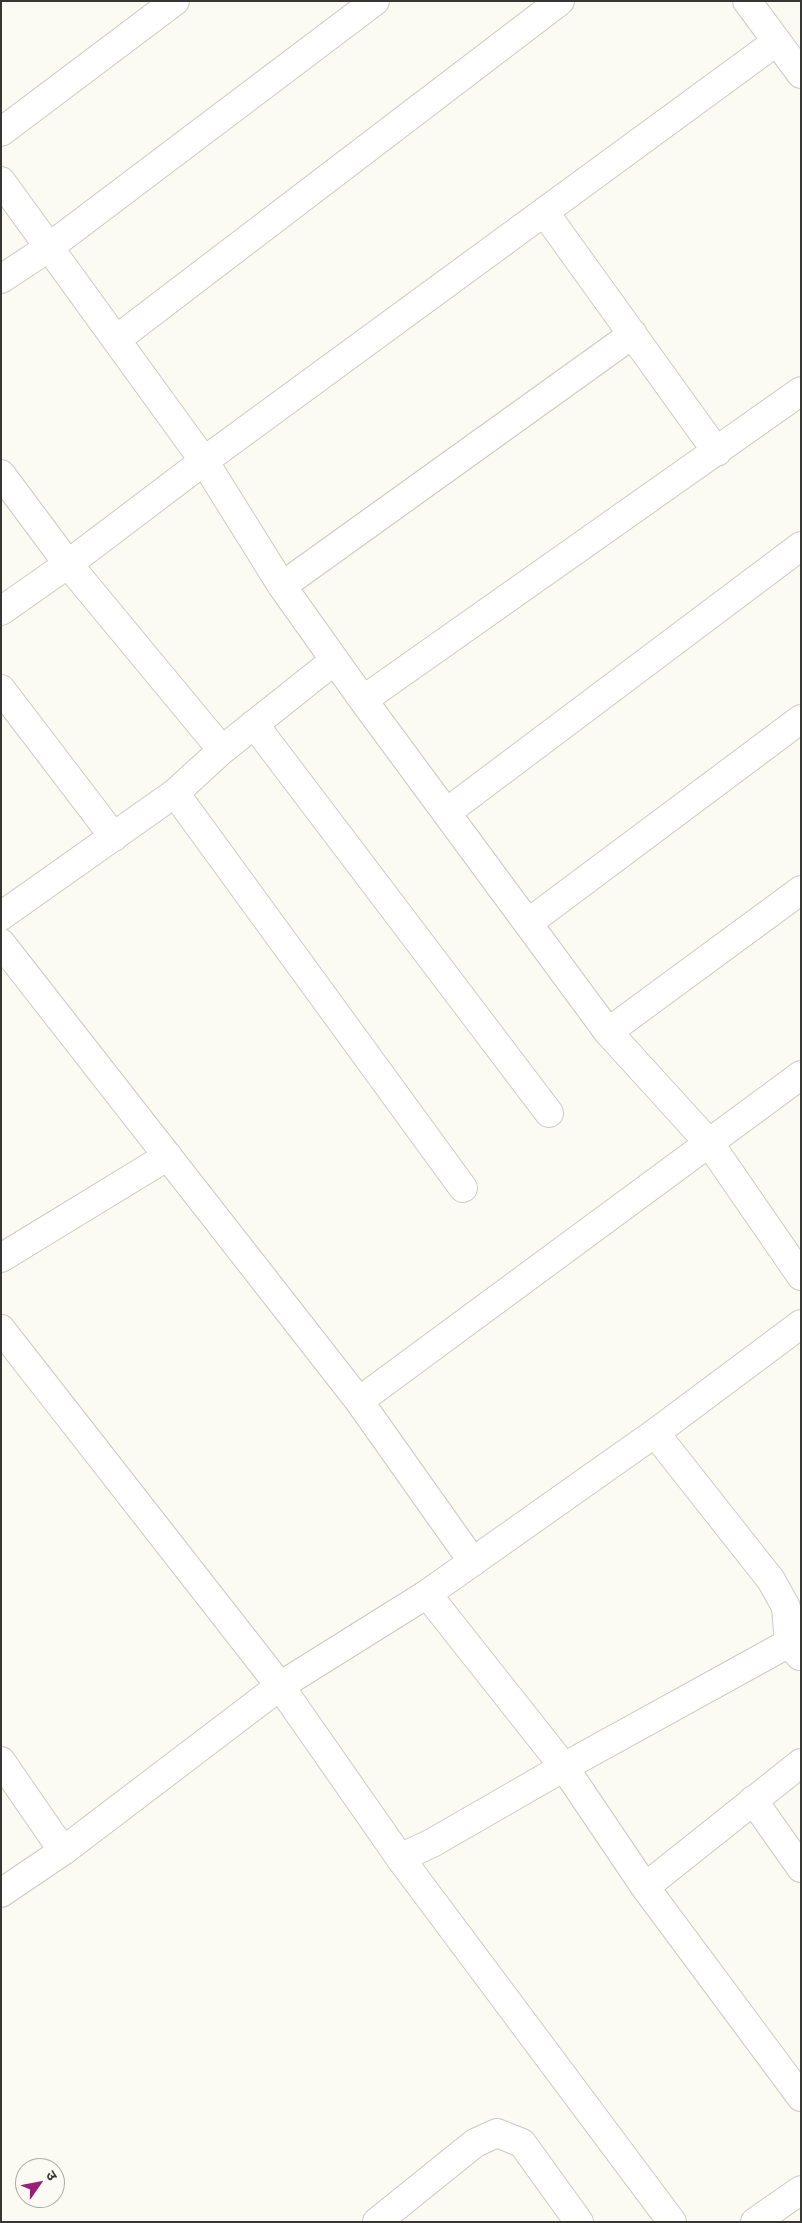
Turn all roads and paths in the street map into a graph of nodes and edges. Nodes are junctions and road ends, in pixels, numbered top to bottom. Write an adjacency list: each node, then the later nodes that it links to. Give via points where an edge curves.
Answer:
1 (175, 1): 8 (street)
2 (374, 1): 11 (street)
3 (560, 1): 5 (street)
4 (747, 1): 6 (street)
5 (528, 11): 14 (street)
6 (776, 42): 7 (street); 10 (street)
7 (801, 74)
8 (1, 132)
9 (1, 181): 11 (street)
10 (545, 213): 13 (street); 17 (street)
11 (48, 248): 12 (street); 14 (street)
12 (1, 279)
13 (633, 334): 16 (street); 21 (street)
14 (117, 339): 17 (street)
15 (801, 391): 16 (street)
16 (717, 452): 25 (street)
17 (204, 461): 20 (street); 21 (street)
18 (1, 474): 20 (street)
19 (801, 546): 30 (street)
20 (68, 564): 22 (street); 28 (street)
21 (282, 586): 23 (street)
22 (1, 611)
23 (335, 660): 25 (street); 27 (street)
24 (1, 689): 31 (street)
25 (364, 700): 30 (street)
26 (801, 719): 34 (street)
27 (254, 724): 28 (street); 38 (street)
28 (222, 750): 29 (street)
29 (175, 793): 31 (street); 41 (street)
30 (447, 812): 34 (street)
31 (114, 837): 33 (street)
32 (801, 890): 36 (street)
33 (1, 916)
34 (528, 923): 36 (street)
35 (1, 943): 40 (street)
36 (608, 1032): 39 (street)
37 (801, 1075): 39 (street)
38 (548, 1113)
39 (710, 1144): 43 (street); 46 (street)
40 (168, 1156): 42 (street); 46 (street)
41 (464, 1188)
42 (1, 1258)
43 (801, 1276)
44 (801, 1324): 47 (street)
45 (1, 1329): 52 (street)
46 (359, 1401): 48 (street)
47 (655, 1433): 48 (street); 50 (street, via 770,1580)
48 (473, 1562): 49 (street)
49 (427, 1594): 52 (street); 55 (street)
50 (793, 1601): 51 (street)
51 (795, 1650): 55 (street)
52 (280, 1686): 57 (street); 58 (street)
53 (1, 1761): 57 (street)
54 (801, 1763): 56 (street)
55 (564, 1767): 58 (street, via 432,1844); 60 (street)
56 (753, 1800): 59 (street); 60 (street)
57 (63, 1851): 61 (street)
58 (400, 1858): 66 (street)
59 (801, 1868)
60 (645, 1887): 62 (street)
61 (1, 1893)
62 (801, 2097)
63 (801, 2190): 67 (street)
64 (377, 2222): 65 (street, via 474,2143 497,2133 522,2143)
65 (579, 2222)
66 (672, 2222)
67 (755, 2222)

